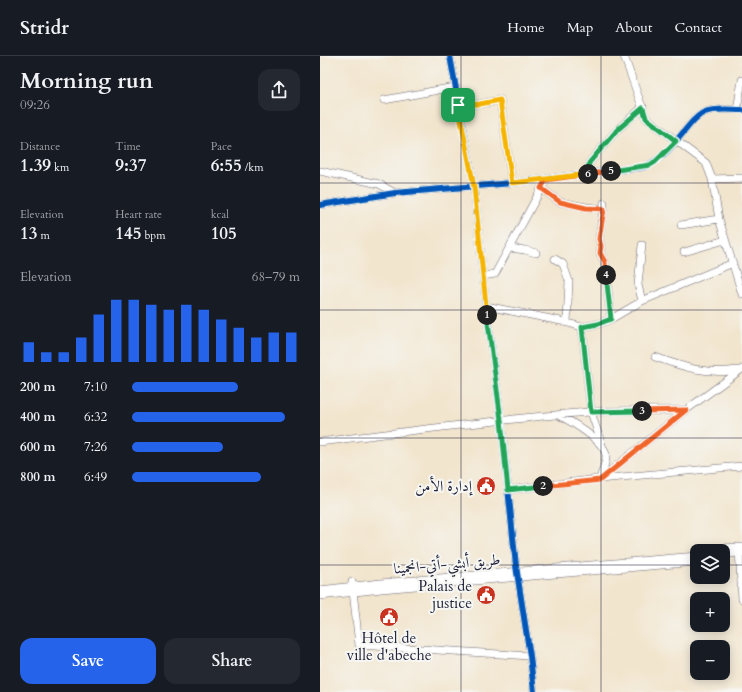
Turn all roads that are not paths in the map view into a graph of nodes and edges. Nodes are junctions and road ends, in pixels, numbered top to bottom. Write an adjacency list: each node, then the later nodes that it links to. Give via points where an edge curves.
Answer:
1 (450, 56): 4 (street)
2 (624, 56): 7 (street)
3 (742, 80): 8 (street)
4 (455, 87): 5 (street); 6 (street)
5 (384, 100)
6 (458, 105): 15 (street, via 500,100); 16 (street)
7 (643, 108): 9 (street, via 646,118); 11 (street, via 617,130 589,163)
8 (740, 110): 9 (street, via 704,112 697,116)
9 (676, 141): 11 (street, via 650,165); 13 (street, via 706,163)
10 (320, 171): 18 (street, via 380,184)
11 (588, 174): 14 (street)
12 (742, 178): 13 (street)
13 (712, 179): 20 (street)
14 (546, 180): 15 (street); 17 (street)
15 (512, 183): 16 (street)
16 (474, 187): 18 (street); 29 (street)
17 (541, 188): 24 (street); 33 (street, via 560,202 586,208 604,206 599,239 600,253 605,262)
18 (395, 193): 19 (street)
19 (320, 205)
20 (719, 220): 21 (street); 22 (street)
21 (681, 225)
22 (725, 240): 25 (street); 28 (street)
23 (642, 245): 31 (street, via 638,285)
24 (510, 248): 26 (street); 29 (street, via 496,274)
25 (684, 252)
26 (536, 253)
27 (555, 259): 34 (street, via 563,264 569,281)
28 (733, 263): 30 (street); 31 (street)
29 (483, 276): 32 (street)
30 (742, 294)
31 (642, 301): 33 (street)
32 (486, 306): 34 (street); 41 (street)
33 (611, 319): 35 (street)
34 (567, 323): 35 (street)
35 (582, 327): 39 (street)
36 (655, 357): 37 (street, via 698,370 721,373)
37 (741, 369): 38 (street)
38 (686, 410): 39 (street); 45 (street)
39 (591, 412): 40 (street); 43 (street)
40 (558, 415): 41 (street); 43 (street, via 576,424)
41 (501, 420): 42 (street); 46 (street)
42 (320, 442)
43 (603, 448): 45 (street, via 606,456)
44 (742, 466): 45 (street)
45 (600, 480): 46 (street)
46 (508, 490): 53 (street)
47 (730, 552): 49 (highway)
48 (690, 553): 52 (highway)
49 (740, 553): 50 (highway); 57 (street)
50 (730, 556)
51 (690, 560): 52 (highway)
52 (619, 561): 53 (highway)
53 (516, 570): 55 (highway); 58 (street)
54 (320, 585): 55 (highway)
55 (353, 585): 56 (highway); 58 (street, via 359,645)
56 (320, 593)
57 (742, 599)
58 (530, 656): 59 (street)
59 (534, 692)

